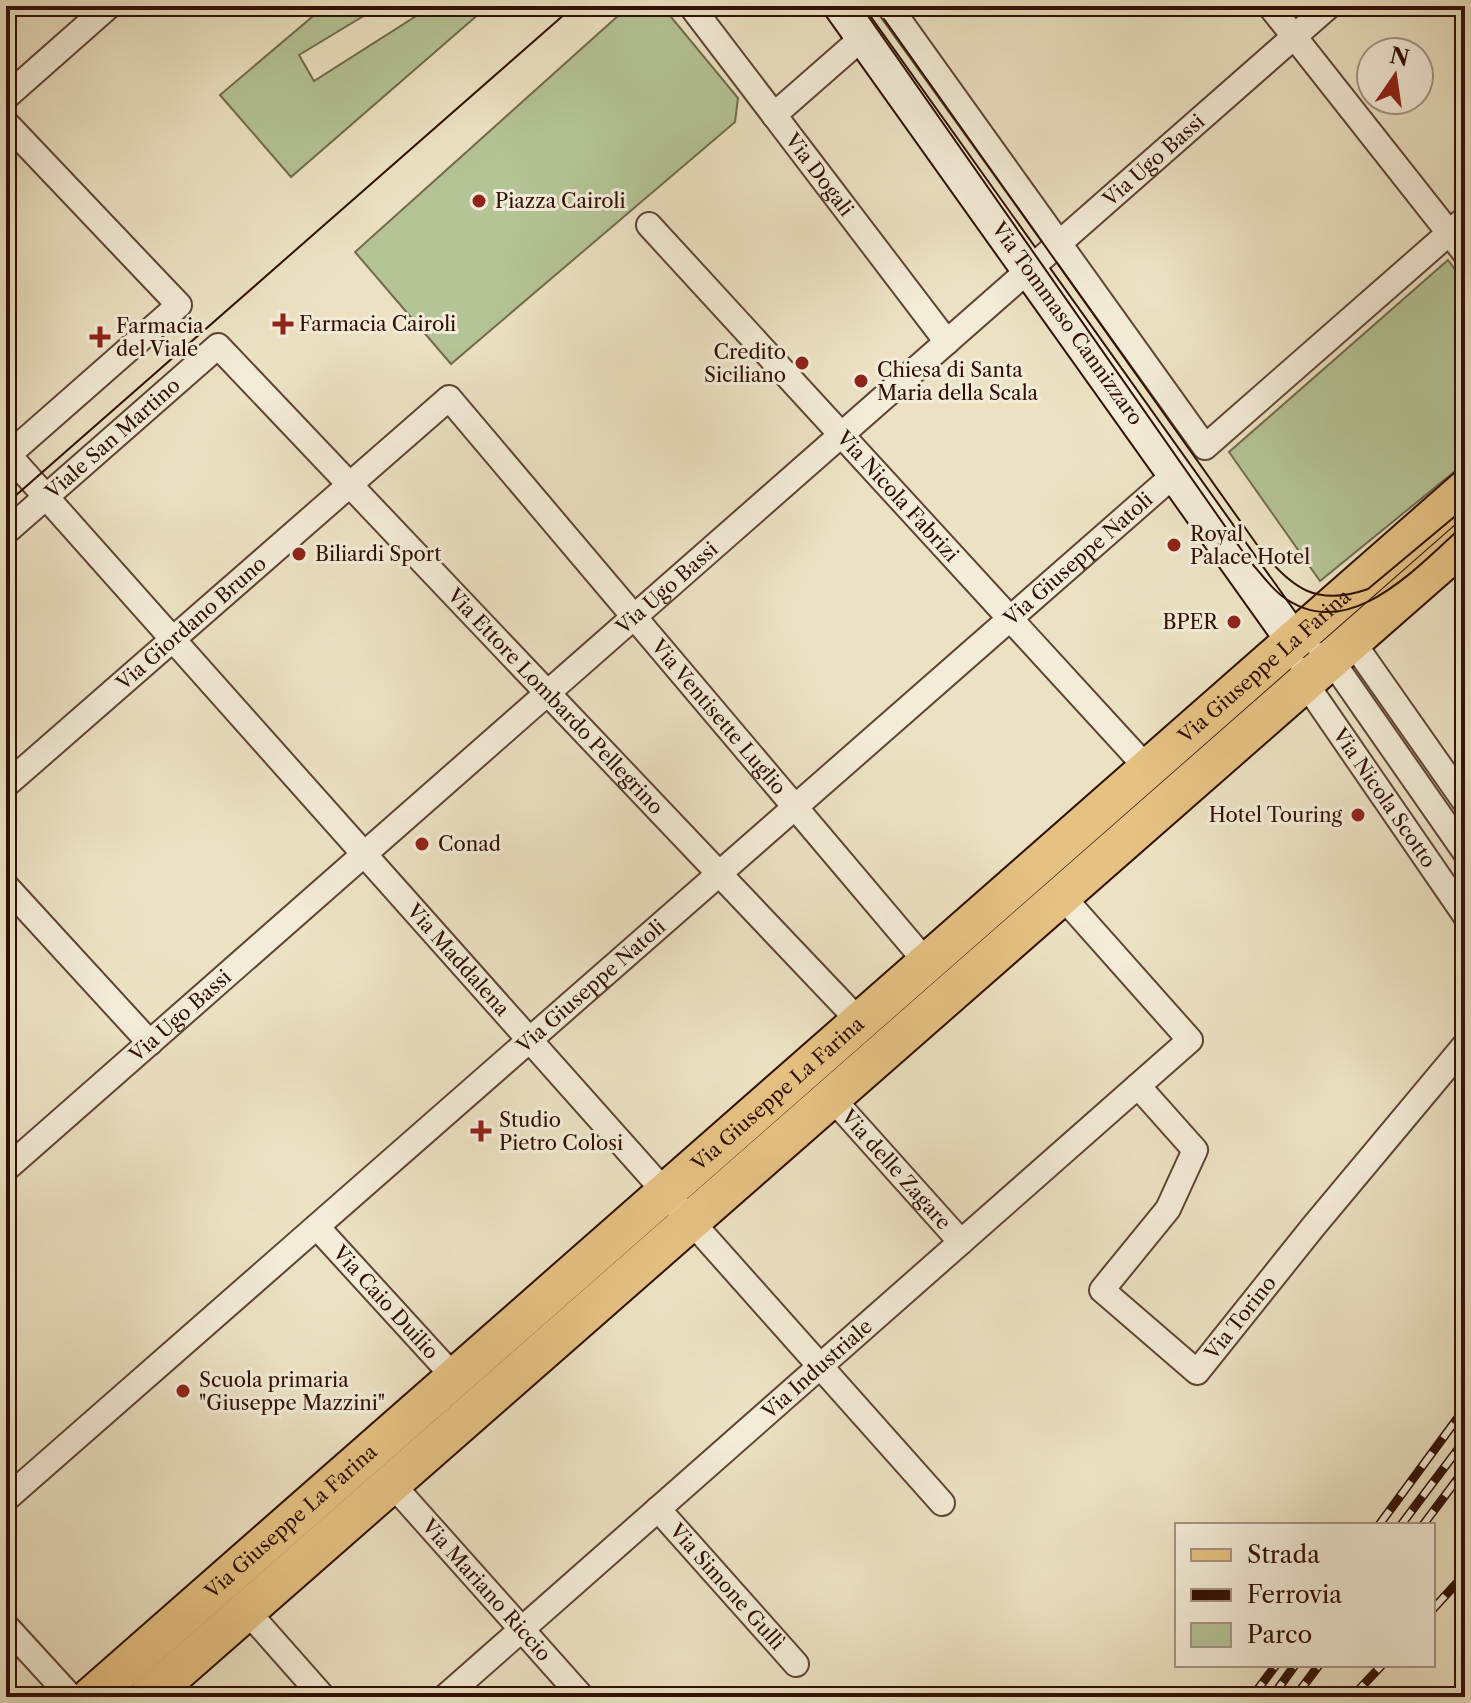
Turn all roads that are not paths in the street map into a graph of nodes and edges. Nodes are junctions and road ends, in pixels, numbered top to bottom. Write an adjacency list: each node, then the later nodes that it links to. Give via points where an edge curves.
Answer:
1 (109, 6): 9 (street)
2 (691, 6): 10 (street, Via Dogali)
3 (841, 6): 7 (street, Via Tommaso Cannizzaro)
4 (1270, 6): 8 (street)
5 (1329, 6): 8 (street, Via Ugo Bassi)
6 (893, 8): 14 (street, Via Tommaso Cannizzaro)
7 (863, 37): 10 (street); 16 (street, Via Tommaso Cannizzaro)
8 (1294, 37): 13 (street); 14 (street, Via Ugo Bassi)
9 (6, 97)
10 (774, 115): 17 (street, Via Dogali)
11 (6, 123): 21 (street, via 179,305)
12 (649, 225): 20 (street, Via Nicola Fabrizi)
13 (1457, 226): 14 (street, Via Tommaso Cannizzaro, via 1205,447); 15 (street)
14 (1059, 243): 16 (street, Via Ugo Bassi)
15 (1465, 253)
16 (1030, 269): 17 (street, Via Ugo Bassi); 22 (street, Via Tommaso Cannizzaro)
17 (947, 342): 20 (street, Via Ugo Bassi)
18 (218, 346): 23 (street, Via Ettore Lombardo Pellegrino); 25 (street, Viale San Martino)
19 (449, 398): 23 (street, Via Giordano Bruno); 28 (street, Via Ventisette Luglio)
20 (842, 434): 28 (street, Via Ugo Bassi); 29 (street, Via Nicola Fabrizi)
21 (7, 455): 25 (street, Via Maddalena)
22 (1175, 474): 29 (street, Via Giuseppe Natoli); 31 (street, Via Tommaso Cannizzaro)
23 (350, 485): 30 (street, Via Giordano Bruno); 33 (street, Via Ettore Lombardo Pellegrino)
24 (1465, 490): 31 (main road, Via Giuseppe La Farina)
25 (46, 497): 26 (street, Viale San Martino); 30 (street, Via Maddalena)
26 (6, 532)
27 (1465, 542): 32 (main road, Via Giuseppe La Farina)
28 (634, 617): 33 (street, Via Ugo Bassi); 37 (street, Via Ventisette Luglio)
29 (1010, 618): 34 (street, Via Nicola Fabrizi); 37 (street, Via Giuseppe Natoli)
30 (173, 639): 35 (street, Via Giordano Bruno); 39 (street, Via Maddalena)
31 (1294, 641): 32 (street); 34 (main road, Via Giuseppe La Farina)
32 (1329, 660): 36 (street); 38 (street); 42 (main road, Via Giuseppe La Farina); 43 (street, Via Nicola Scotto, via 1315,697)
33 (548, 693): 39 (street, Via Ugo Bassi); 40 (street, Via Ettore Lombardo Pellegrino)
34 (1148, 769): 44 (main road, Via Giuseppe La Farina)
35 (6, 785)
36 (1465, 802)
37 (795, 807): 40 (street, Via Giuseppe Natoli); 44 (street, Via Ventisette Luglio)
38 (1465, 852)
39 (364, 854): 46 (street, Via Maddalena); 47 (street, Via Ugo Bassi)
40 (719, 873): 45 (street, Via Ettore Lombardo Pellegrino); 46 (street, Via Giuseppe Natoli)
41 (6, 886): 47 (street)
42 (1062, 896): 49 (street, Via Industriale, via 1190,1040); 50 (main road, Via Giuseppe La Farina)
43 (1465, 915)
44 (927, 963): 45 (main road, Via Giuseppe La Farina)
45 (860, 1022): 52 (main road, Via Giuseppe La Farina)
46 (530, 1040): 52 (street, Via Maddalena); 54 (street, Via Giuseppe Natoli)
47 (150, 1043): 51 (street, Via Ugo Bassi)
48 (1465, 1045): 49 (street, Via Torino, via 1197,1372 1102,1290 1168,1209 1195,1150)
49 (1138, 1086): 55 (street, Via Industriale)
50 (832, 1098): 53 (main road, Via Giuseppe La Farina); 55 (street, Via delle Zagare)
51 (6, 1169)
52 (666, 1192): 53 (street, Via Maddalena); 57 (main road, Via Giuseppe La Farina)
53 (691, 1221): 56 (street, Via Maddalena); 58 (main road, Via Giuseppe La Farina)
54 (317, 1227): 57 (street, Via Caio Duilio); 59 (street, Via Giuseppe Natoli)
55 (961, 1242): 56 (street, Via Industriale)
56 (820, 1366): 60 (street, Via Maddalena); 61 (street, Via Industriale)
57 (455, 1378): 67 (main road, Via Giuseppe La Farina)
58 (392, 1484): 62 (main road, Via Giuseppe La Farina); 64 (street, Via Mariano Riccio)
59 (6, 1499)
60 (942, 1503)
61 (658, 1509): 64 (street, Via Industriale); 65 (street, Via Simone Gullì)
62 (247, 1611): 68 (main road, Via Giuseppe La Farina); 69 (street)
63 (6, 1626): 66 (street)
64 (522, 1629): 70 (street, Via Industriale); 71 (street, Via Mariano Riccio)
65 (796, 1664)
66 (71, 1697)
67 (91, 1697)
68 (148, 1697)
69 (323, 1697)
70 (445, 1697)
71 (582, 1697)

